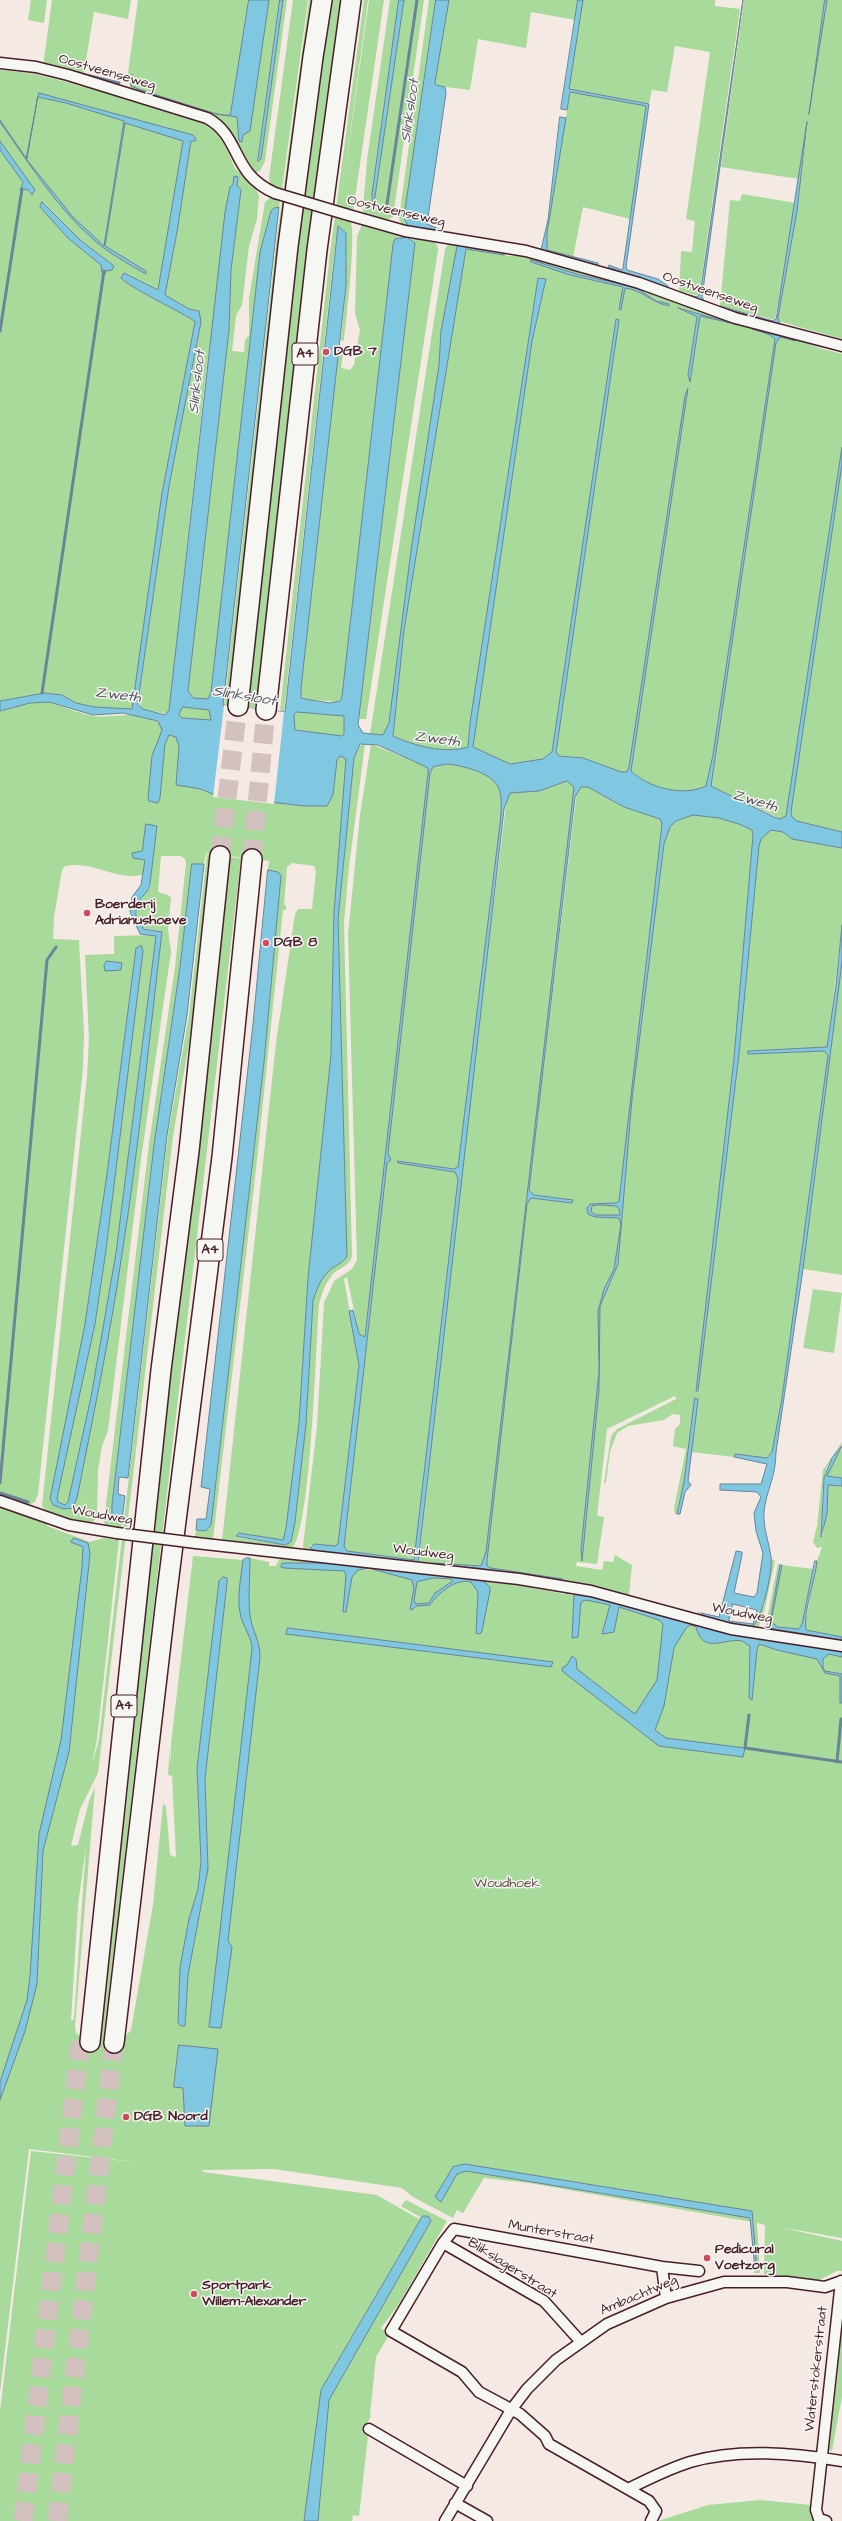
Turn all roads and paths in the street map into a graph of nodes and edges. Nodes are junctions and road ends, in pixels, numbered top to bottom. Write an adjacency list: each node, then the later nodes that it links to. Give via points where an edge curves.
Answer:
1 (322, 0): 5 (highway, A4, via 289,238)
2 (351, 0): 6 (highway, A4, via 317,250)
3 (0, 63): 4 (street, Oostveenseweg, bridge, via 36,67 68,75 206,118 224,132 240,164 251,178 275,193 405,231 526,251 639,283 735,318)
4 (842, 346)
5 (238, 706)
6 (266, 710)
7 (220, 856): 11 (highway, A4, via 189,1151 161,1370)
8 (252, 859): 12 (highway, A4, via 222,1157)
9 (0, 1501): 10 (street, Woudweg, bridge, via 69,1525 196,1543 519,1579 591,1591 731,1628)
10 (842, 1646)
11 (85, 2040)
12 (114, 2043)
13 (443, 2243): 14 (street, Munterstraat, via 455,2225); 18 (street, Blikslagerstraat, via 544,2301); 19 (street, Munterstraat, via 391,2330 462,2372 479,2392)
14 (662, 2267): 15 (street, Munterstraat); 17 (street)
15 (699, 2271)
16 (842, 2281): 17 (street, Ambachtweg, via 825,2287 786,2282 724,2282); 21 (street, Waterstokerstraat)
17 (666, 2298): 18 (street, Ambachtweg, via 607,2324)
18 (580, 2341): 19 (street, Ambachtweg, via 547,2368)
19 (511, 2410): 23 (street, Ambachtweg); 24 (street, via 545,2436 549,2444)
20 (369, 2429): 23 (street)
21 (821, 2459): 22 (street); 24 (street, via 779,2454 723,2456 684,2464); 29 (street, Waterstokerstraat, via 816,2510 819,2519)
22 (842, 2461)
23 (467, 2486): 25 (street, Ambachtweg)
24 (628, 2489): 28 (street, via 649,2501 656,2512)
25 (455, 2503): 26 (street, Ambachtweg); 27 (street)
26 (445, 2521)
27 (487, 2521)
28 (651, 2521)
29 (826, 2521)

